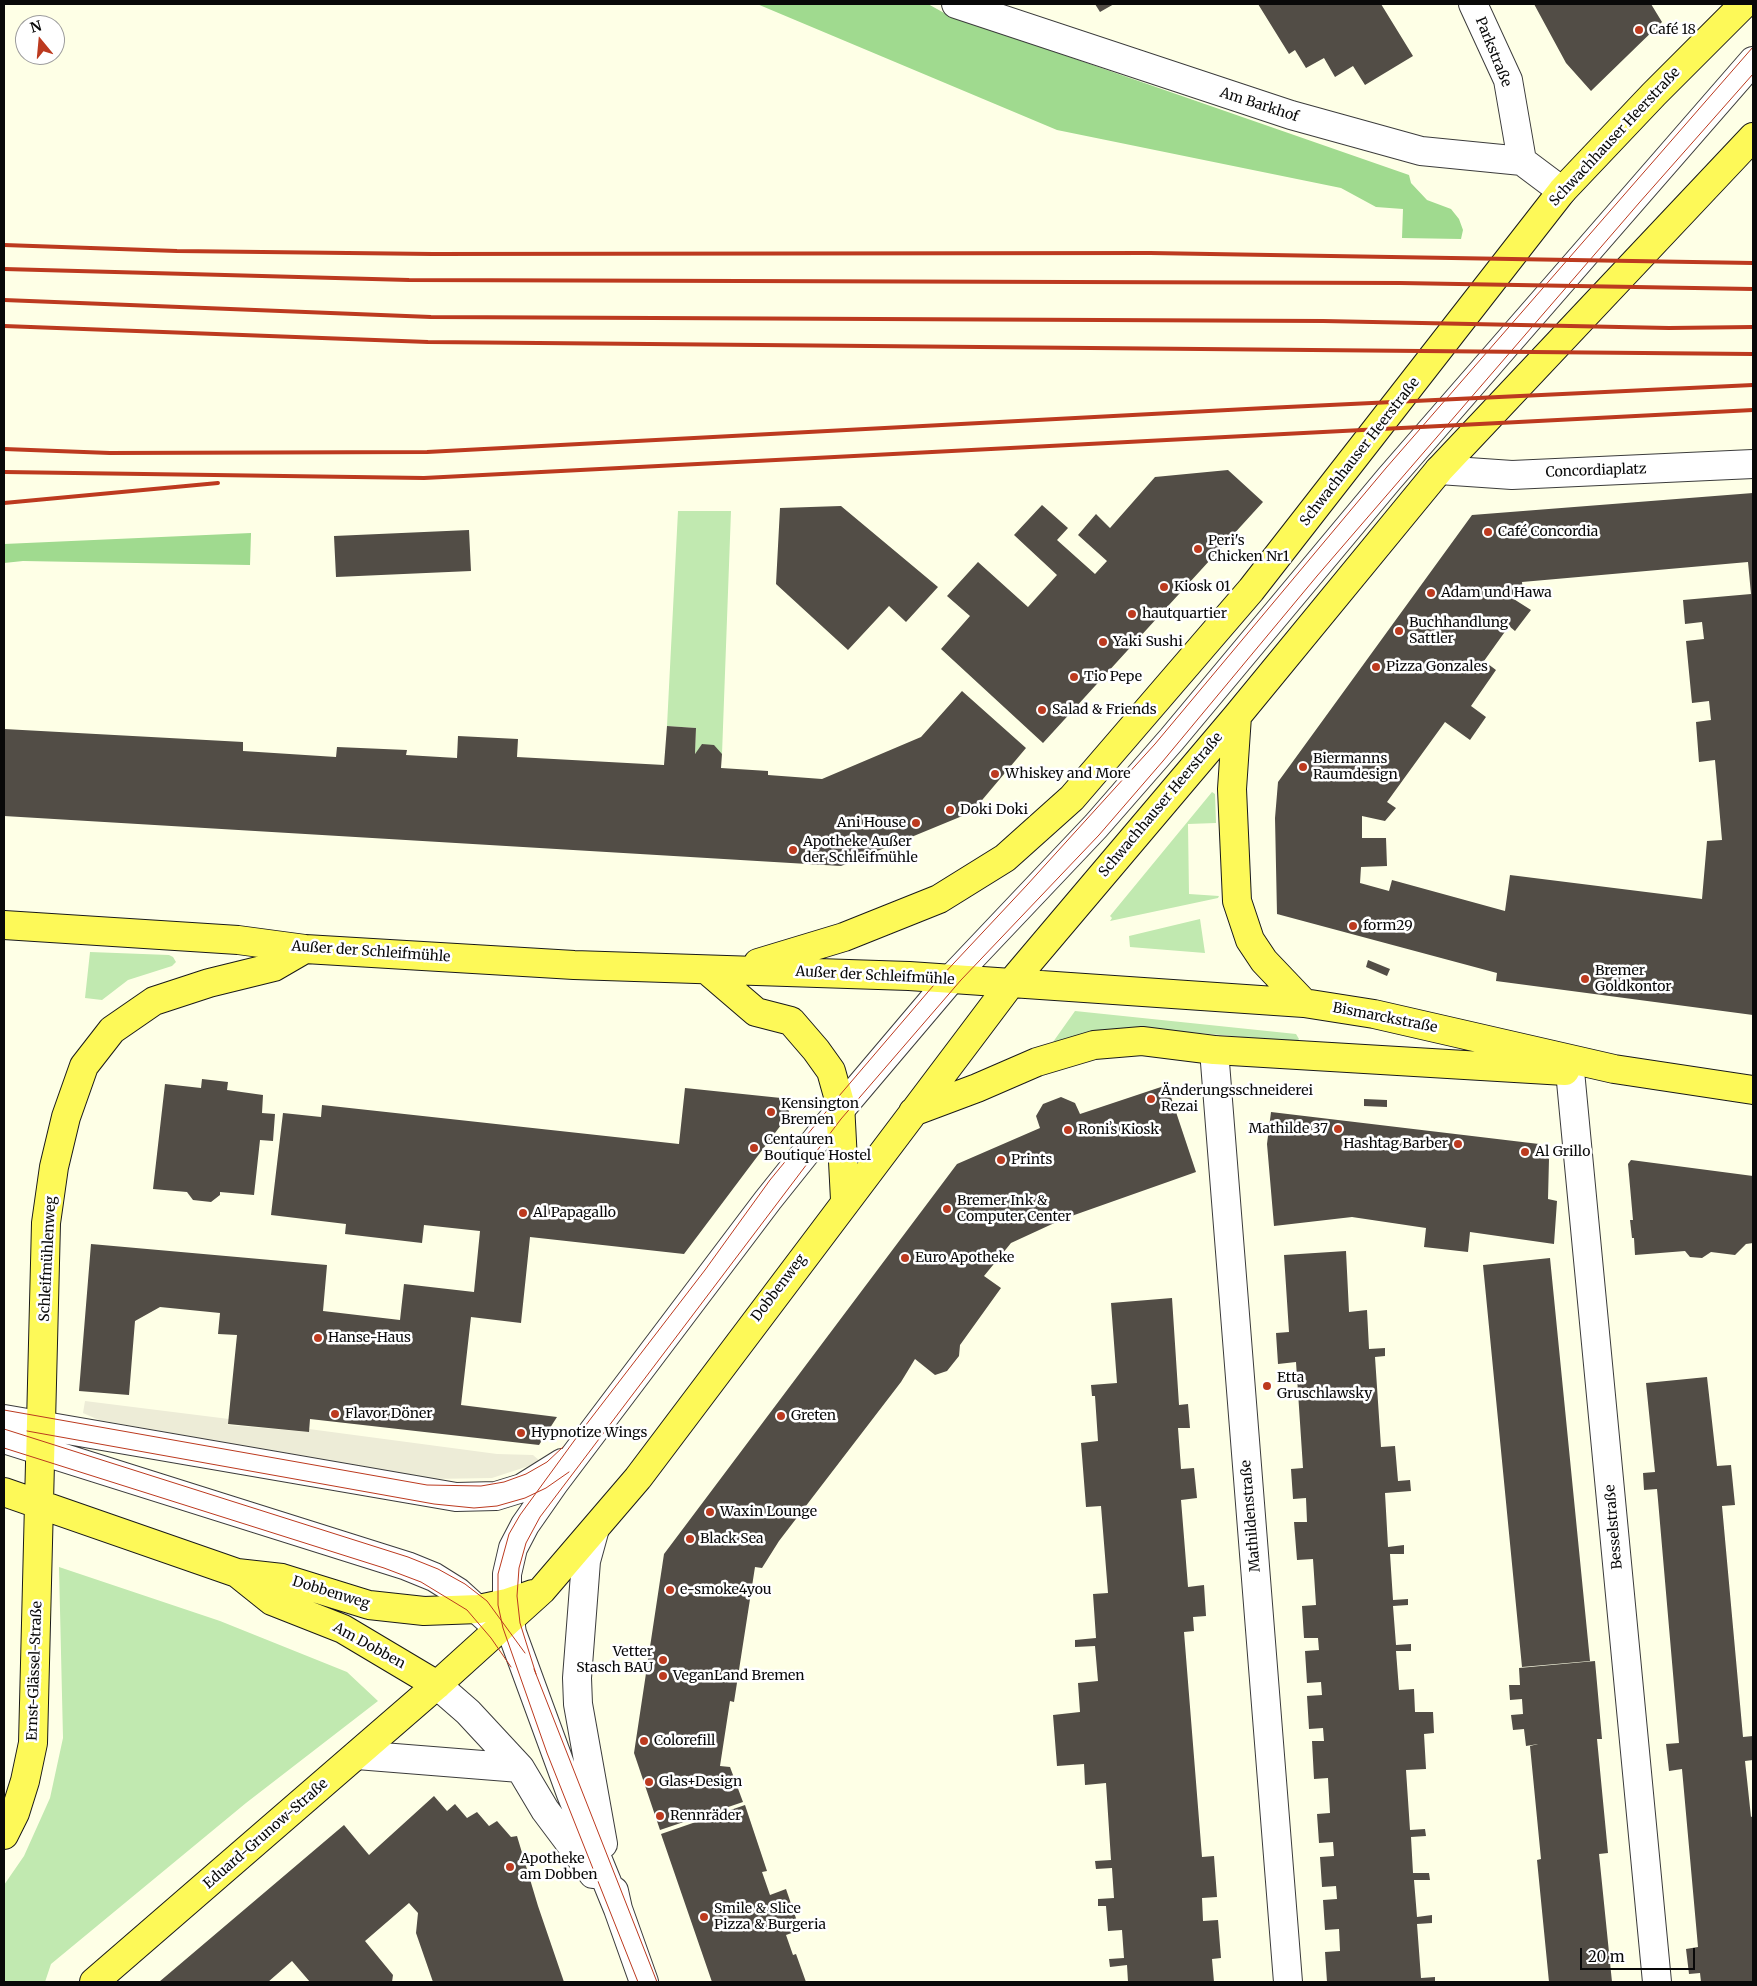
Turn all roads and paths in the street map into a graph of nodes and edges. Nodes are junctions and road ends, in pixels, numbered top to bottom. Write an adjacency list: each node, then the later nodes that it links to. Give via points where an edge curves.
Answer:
1 (956, 4): 6 (street, Am Barkhof, via 1309,121 1421,151)
2 (1473, 4): 6 (street, Parkstraße, via 1508,80)
3 (1744, 4): 7 (main road, Schwachhauser Heerstraße)
4 (1753, 61): 16 (street, via 1396,472 1096,826)
5 (1753, 137): 9 (main road, Schwachhauser Heerstraße)
6 (1522, 160): 7 (street)
7 (1562, 191): 11 (main road, Schwachhauser Heerstraße, via 1251,590 1169,688 1072,798 1005,858)
8 (1753, 464): 9 (street, Concordiaplatz, via 1512,475)
9 (1439, 470): 10 (main road, Schwachhauser Heerstraße)
10 (1237, 716): 17 (main road, Schwachhauser Heerstraße); 18 (main road, via 1232,788 1237,902 1250,940 1264,961)
11 (963, 886): 14 (main road, Außer der Schleifmühle, via 844,937)
12 (4, 925): 13 (main road, Außer der Schleifmühle, via 238,940)
13 (305, 949): 15 (main road, Außer der Schleifmühle); 29 (main road, Schleifmühlenweg, via 274,967 209,982 154,1001 112,1030 84,1066 54,1166 46,1223)
14 (738, 969): 15 (main road, Außer der Schleifmühle); 16 (main road, Außer der Schleifmühle)
15 (707, 970): 23 (main road, via 756,1012 791,1021 831,1071)
16 (951, 980): 17 (main road, Außer der Schleifmühle); 23 (street)
17 (1011, 983): 18 (main road, Bismarckstraße); 24 (main road, Dobbenweg)
18 (1304, 1003): 20 (main road, Bismarckstraße, via 1374,1014)
19 (1214, 1050): 21 (main road); 24 (main road, via 1142,1041 1094,1045 1037,1062); 43 (street, Mathildenstraße)
20 (1614, 1069): 21 (main road); 22 (main road, Bismarckstraße)
21 (1570, 1071): 44 (street, Besselstraße)
22 (1753, 1090)
23 (840, 1110): 25 (main road); 27 (street)
24 (912, 1112): 25 (main road, Dobbenweg)
25 (845, 1200): 32 (main road, Dobbenweg, via 638,1478)
26 (4, 1419): 29 (street)
27 (591, 1435): 29 (street, via 560,1466 522,1488 496,1496 456,1497); 35 (street, via 525,1525 514,1548 507,1574)
28 (4, 1439): 29 (street)
29 (42, 1439): 31 (main road, Schleifmühlenweg); 34 (street, via 407,1566 434,1577)
30 (4, 1492): 31 (main road, Am Dobben)
31 (40, 1504): 33 (main road, Am Dobben); 39 (main road, Ernst-Glässel-Straße, via 33,1743 15,1813)
32 (594, 1532): 35 (main road, Dobbenweg, via 542,1590); 40 (street, Am Dobben, via 586,1561 578,1704)
33 (237, 1573): 34 (main road, Dobbenweg, via 282,1578 369,1606 424,1611); 36 (main road, Am Dobben, via 272,1601 343,1630)
34 (479, 1609): 35 (main road, Dobbenweg)
35 (505, 1618): 36 (main road, Dobbenweg); 40 (street)
36 (437, 1685): 37 (main road, Eduard-Grunow-Straße); 38 (street, Am Dobben, via 468,1712)
37 (357, 1755): 38 (street); 41 (main road, Eduard-Grunow-Straße)
38 (520, 1768): 40 (street, Am Dobben, via 546,1810)
39 (4, 1834)
40 (618, 1909): 42 (street, Am Dobben)
41 (94, 1982)
42 (644, 1982)
43 (1288, 1982)
44 (1658, 1982)

